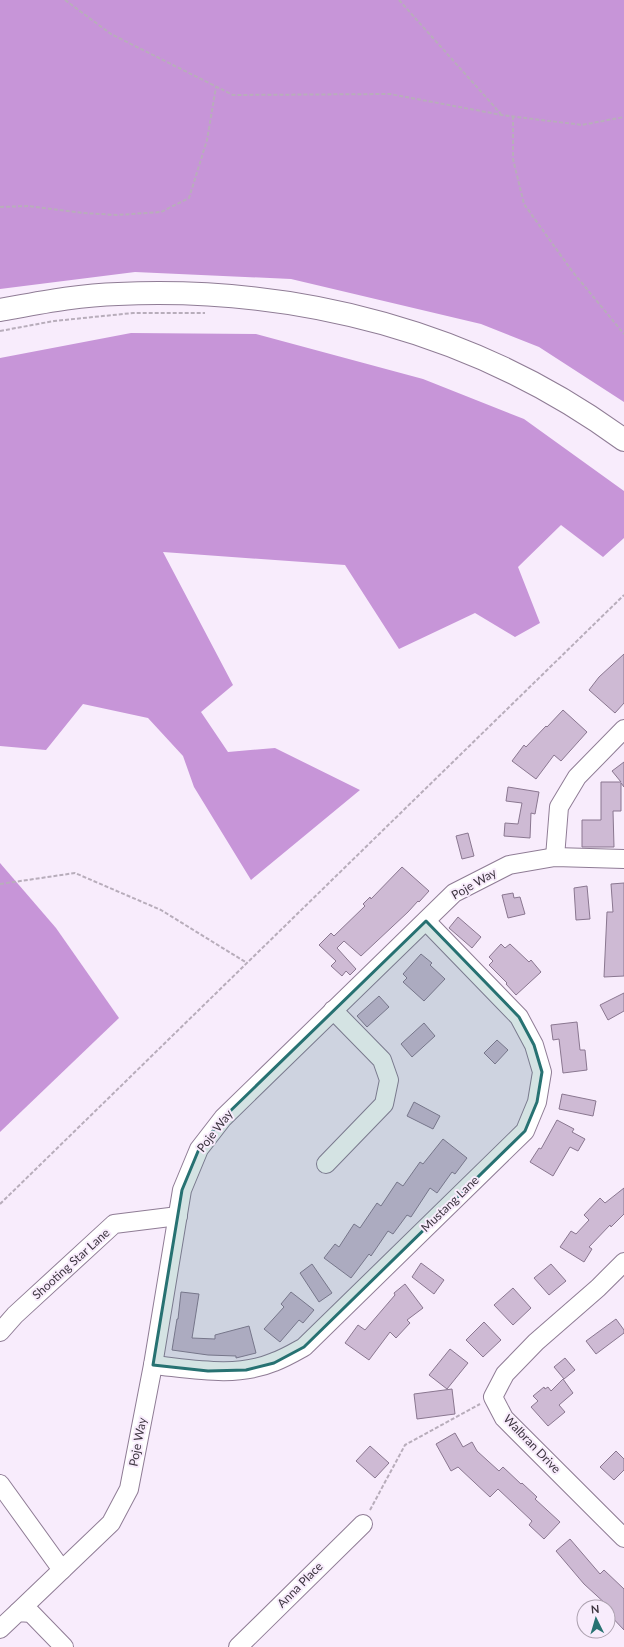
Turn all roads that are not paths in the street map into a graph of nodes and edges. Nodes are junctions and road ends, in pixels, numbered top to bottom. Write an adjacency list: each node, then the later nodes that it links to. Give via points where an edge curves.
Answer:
1 (0, 310): 2 (main road, via 116,294 183,293 253,297 324,308 402,328 477,355 540,387 603,424)
2 (624, 440)
3 (624, 729): 4 (street, via 577,777 559,807)
4 (555, 857): 5 (street, Poje Way); 6 (street, Poje Way, via 509,865 454,893)
5 (624, 859)
6 (426, 921): 7 (street, Poje Way); 12 (street, Mustang Lane, via 519,1017 534,1045 542,1072 537,1102 525,1131 304,1347 274,1362 246,1370 208,1371)
7 (333, 1010): 8 (street, via 382,1060 389,1080 384,1104); 9 (street, Poje Way, via 223,1118 199,1149 182,1190)
8 (326, 1164)
9 (178, 1216): 11 (street, Shooting Star Lane, via 114,1224 14,1315); 12 (street, Poje Way)
10 (623, 1265): 15 (street, Walbran Drive, via 536,1342 505,1374 493,1397 504,1418)
11 (0, 1332)
12 (153, 1364): 16 (street, Poje Way, via 129,1489 111,1523)
13 (0, 1484): 16 (street)
14 (363, 1524): 20 (street, Anna Place)
15 (624, 1538)
16 (62, 1570): 17 (street, Poje Way)
17 (18, 1612): 18 (street, Poje Way); 19 (street, via 31,1613)
18 (0, 1629)
19 (64, 1647)
20 (238, 1647)

